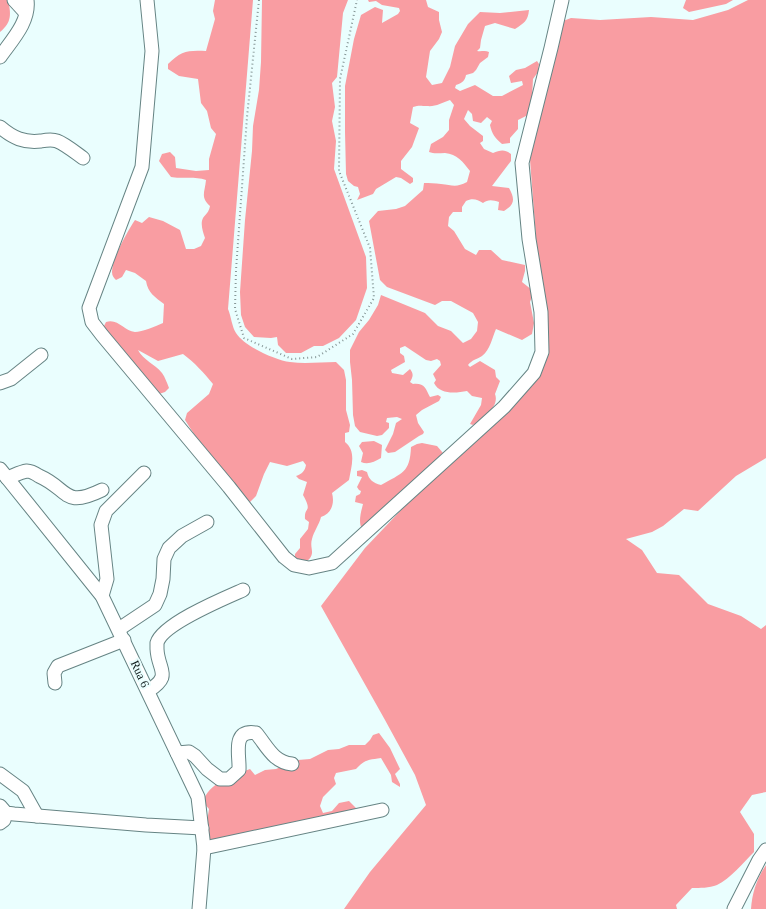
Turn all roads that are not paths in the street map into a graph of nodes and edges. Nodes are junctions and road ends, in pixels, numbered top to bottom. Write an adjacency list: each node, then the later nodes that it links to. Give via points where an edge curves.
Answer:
1 (14, 0): 4 (street)
2 (147, 0): 3 (street, via 152,51 142,167 90,308 92,322 284,557 294,565 308,568 332,563 504,407 534,373 542,352 541,312 529,239 522,163)
3 (562, 0)
4 (26, 6): 5 (street, via 22,26)
5 (0, 57)
6 (0, 128): 7 (street, via 22,141 57,141)
7 (84, 158)
8 (41, 355): 9 (street, via 11,379)
9 (0, 383)
10 (144, 473): 15 (street, via 106,511 101,525 107,579)
11 (3, 474): 12 (street, via 29,471 47,479 68,497 74,498); 15 (street, Rua 6)
12 (102, 490)
13 (208, 522): 16 (street, via 182,536 169,548 164,559 160,594 155,605)
14 (243, 590): 18 (street, via 191,614 164,632 157,642 162,678 158,685)
15 (102, 596): 16 (street, Rua 6)
16 (122, 635): 17 (street, via 58,666 54,673); 18 (street, Rua 6)
17 (55, 684)
18 (148, 691): 19 (street, Rua 6)
19 (177, 753): 20 (street, via 189,752 220,778 229,779 239,770 240,737 243,733 249,732 256,733 274,756 283,763); 25 (street, Rua 6, via 198,797)
20 (292, 764)
21 (0, 774): 24 (street, via 23,791)
22 (382, 810): 26 (street)
23 (2, 814): 24 (street)
24 (37, 816): 25 (street)
25 (202, 828): 26 (street, Rua 6)
26 (204, 848): 28 (street, Rua 6)
27 (766, 850): 29 (street)
28 (198, 908)
29 (734, 909)

